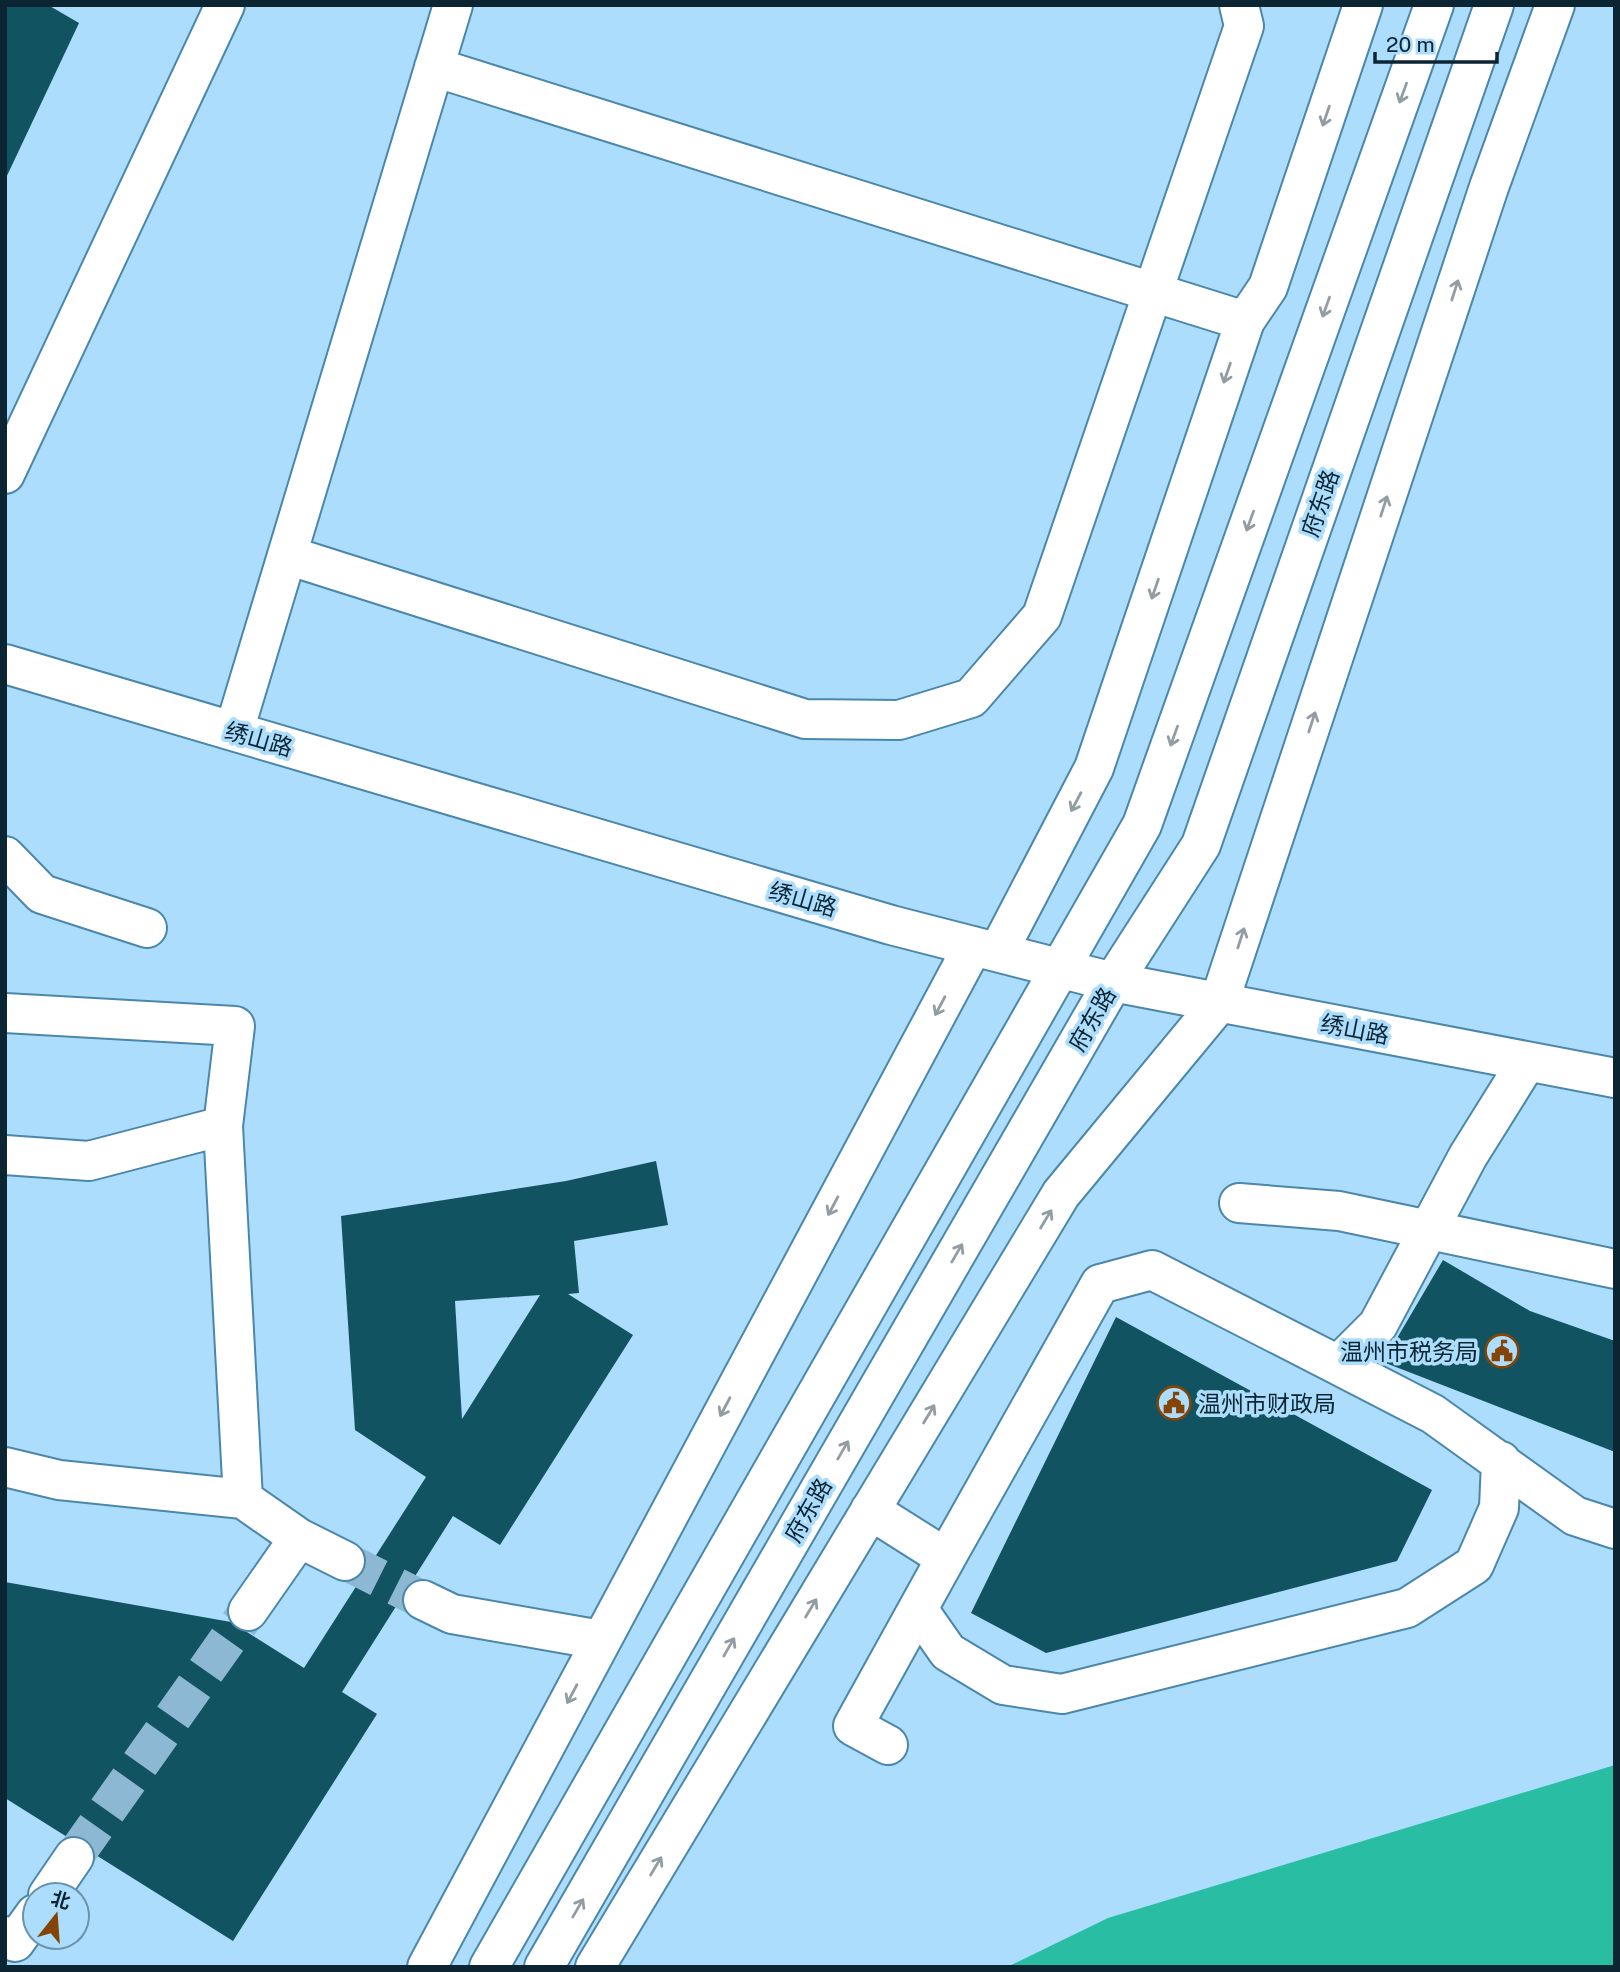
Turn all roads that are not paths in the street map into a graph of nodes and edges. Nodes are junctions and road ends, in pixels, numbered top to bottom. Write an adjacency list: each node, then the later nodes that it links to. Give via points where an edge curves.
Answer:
1 (225, 5): 11 (main road)
2 (453, 5): 8 (main road)
3 (1239, 5): 9 (main road, via 1244,26)
4 (1363, 5): 10 (main road, one-way to 10, via 1268,287)
5 (1434, 5): 18 (main road, one-way to 18, via 1142,825)
6 (1494, 5): 19 (main road, 府东路, via 1200,845)
7 (1555, 5): 20 (main road, one-way to 7, via 1489,187)
8 (434, 67): 9 (main road); 12 (main road)
9 (1152, 293): 10 (main road); 12 (main road, via 1042,616 971,698 899,720 805,719)
10 (1245, 321): 17 (main road, one-way to 17, via 1094,768)
11 (5, 474)
12 (287, 555): 14 (main road)
13 (5, 664): 14 (main road, 绣山路)
14 (234, 731): 17 (main road, 绣山路)
15 (5, 856): 16 (main road, via 42,894)
16 (147, 928)
17 (985, 949): 18 (main road, 绣山路); 41 (main road, one-way to 41)
18 (1061, 969): 19 (main road, 绣山路); 50 (main road)
19 (1113, 982): 20 (main road, 绣山路); 43 (main road, 府东路, one-way to 19)
20 (1219, 1003): 22 (main road, 绣山路); 33 (main road, one-way to 20, via 1061,1194)
21 (5, 1013): 24 (main road, via 234,1026)
22 (1526, 1063): 23 (main road, 绣山路); 27 (main road)
23 (1615, 1078)
24 (223, 1126): 25 (main road, via 89,1161); 32 (main road)
25 (5, 1155)
26 (1239, 1203): 27 (main road, via 1339,1210)
27 (1429, 1229): 28 (main road); 29 (main road, via 1378,1325)
28 (1615, 1269)
29 (1338, 1365): 30 (main road, via 1433,1414); 36 (main road, via 1152,1270 1100,1284)
30 (1501, 1461): 34 (main road, via 1575,1516); 39 (main road, via 1499,1508 1474,1565 1407,1608 1062,1694 1003,1685 948,1652)
31 (5, 1467): 32 (main road, via 59,1480)
32 (243, 1499): 35 (main road)
33 (870, 1510): 36 (main road); 42 (main road, one-way to 33)
34 (1615, 1529)
35 (299, 1538): 37 (main road); 40 (main road)
36 (946, 1558): 39 (main road)
37 (345, 1560)
38 (423, 1600): 41 (main road, via 452,1615)
39 (918, 1609): 44 (main road, via 852,1727)
40 (248, 1611)
41 (601, 1640): 49 (main road, one-way to 49)
42 (761, 1691): 43 (main road); 52 (main road, one-way to 42)
43 (698, 1701): 51 (main road, 府东路, one-way to 43)
44 (888, 1745)
45 (74, 1857): 46 (main road)
46 (58, 1881)
47 (21, 1934): 48 (main road, via 15,1942)
48 (5, 1936)
49 (427, 1967)
50 (489, 1967)
51 (544, 1967)
52 (595, 1967)

